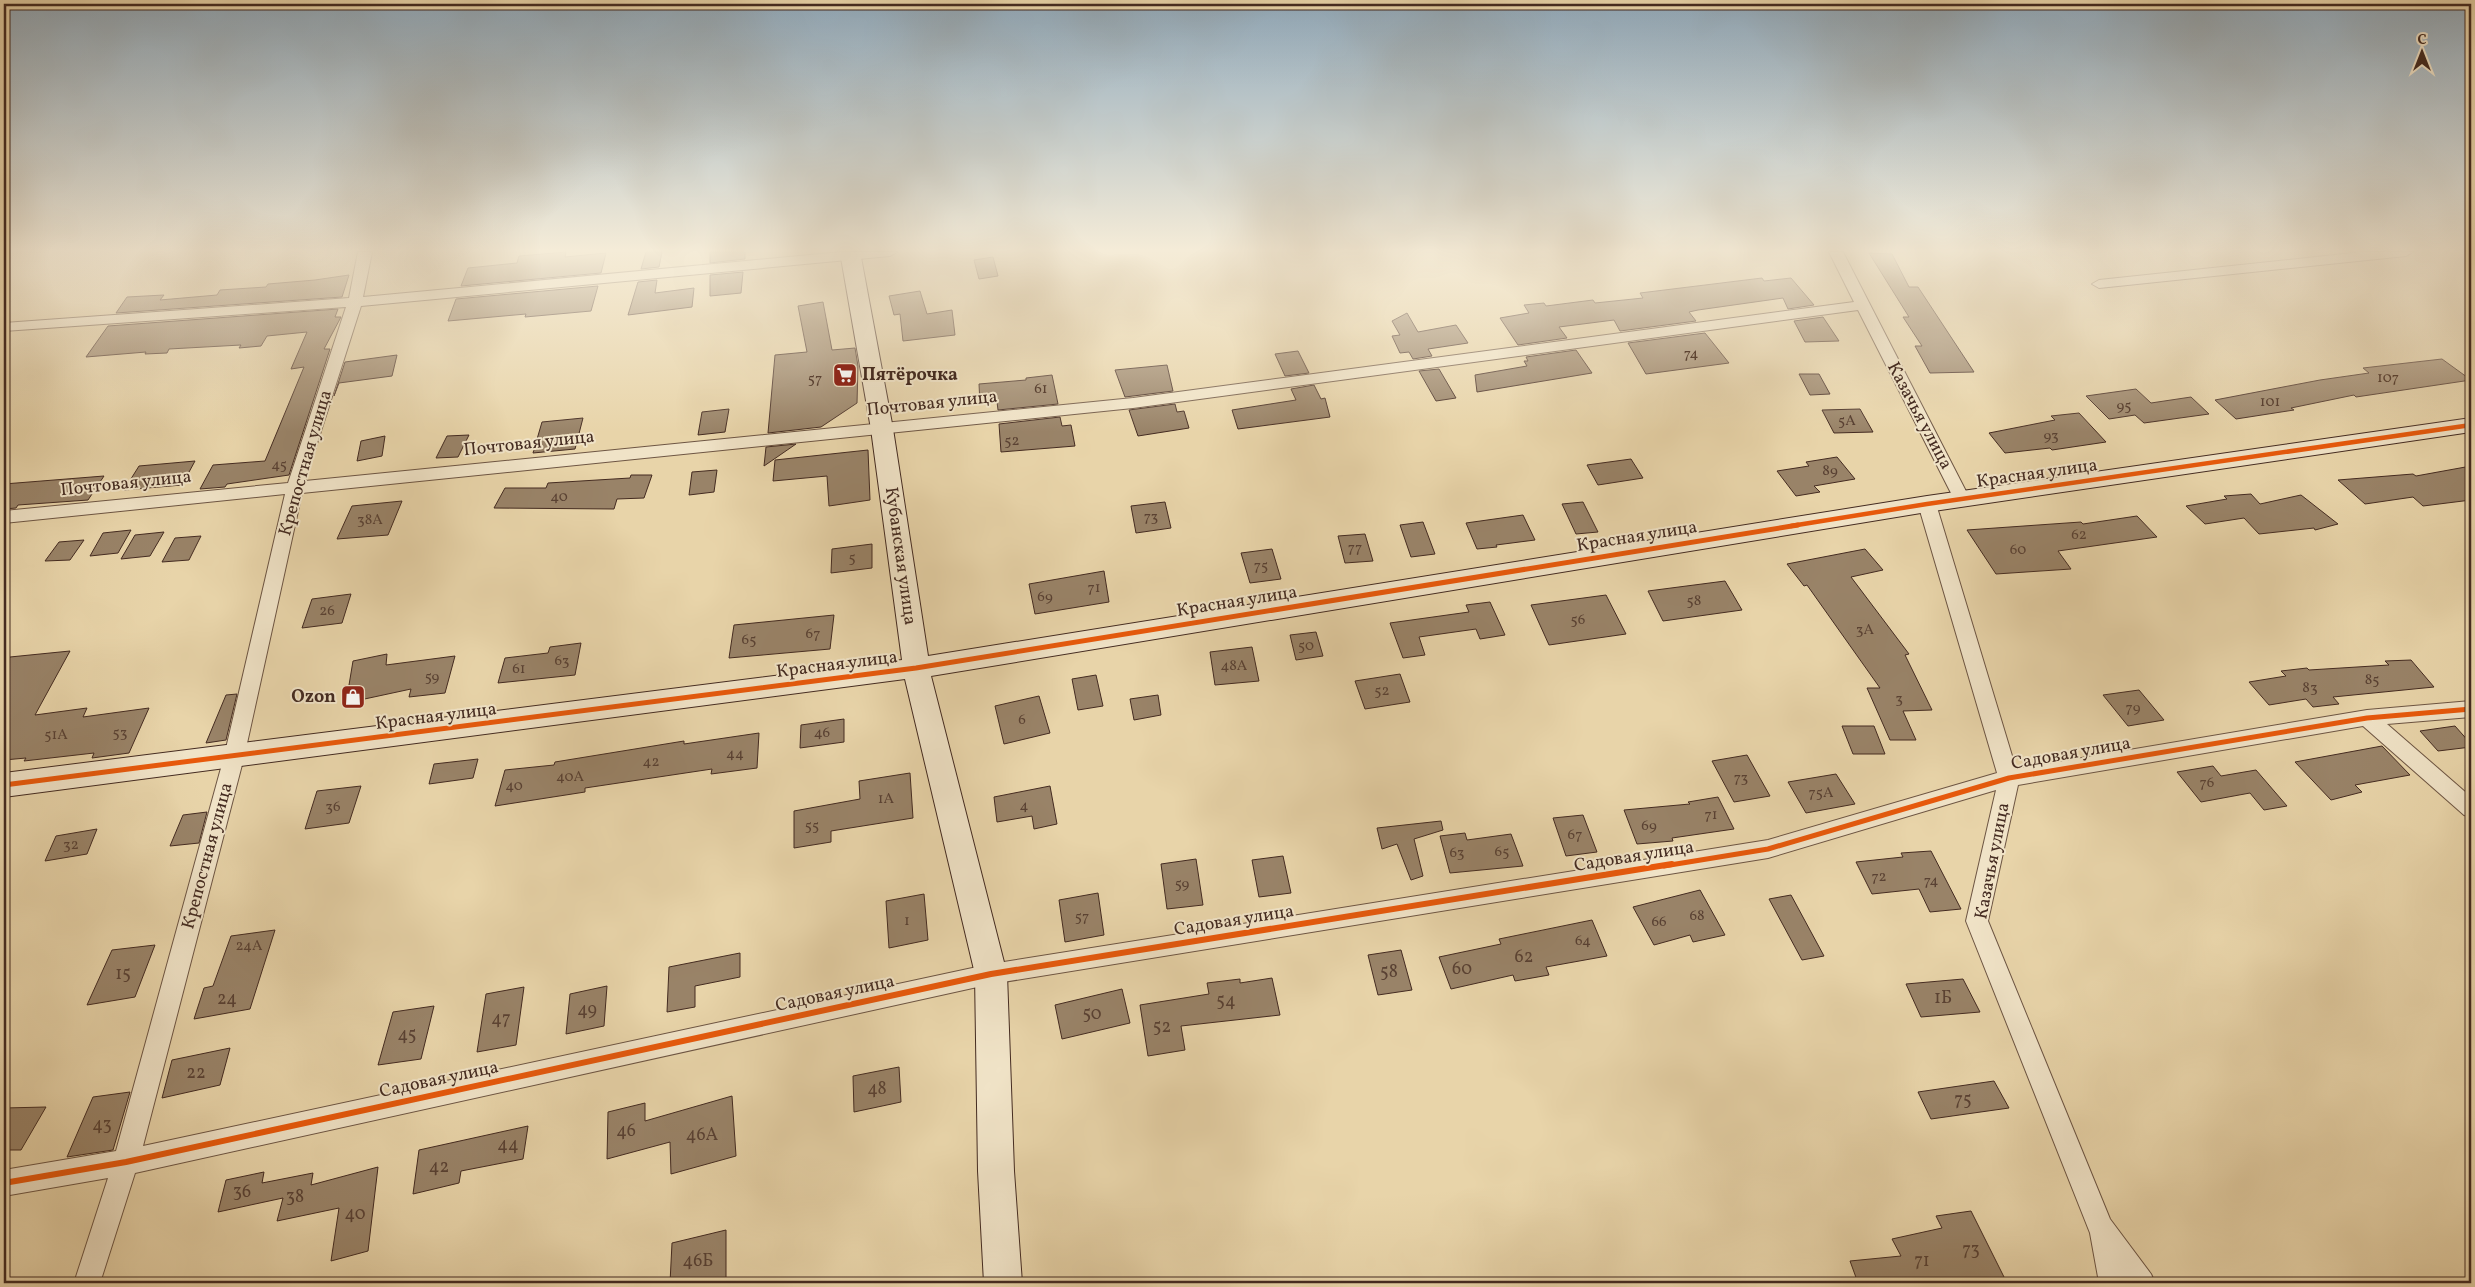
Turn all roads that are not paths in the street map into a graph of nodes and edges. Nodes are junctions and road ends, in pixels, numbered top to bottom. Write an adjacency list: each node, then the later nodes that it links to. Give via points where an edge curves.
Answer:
1 (214, 312): 6 (street)
2 (352, 312): 9 (street, Крепостная улица)
3 (861, 312): 8 (street, Кубанская улица)
4 (1809, 312): 8 (street, Почтовая улица, via 1134,403)
5 (1865, 312): 10 (street, Казачья улица)
6 (4, 327)
7 (2471, 425): 10 (street, Красная улица)
8 (882, 429): 9 (street, Почтовая улица); 13 (street, Кубанская улица)
9 (295, 487): 12 (street, Почтовая улица); 16 (street, Крепостная улица)
10 (1962, 499): 11 (street, Красная улица)
11 (1927, 504): 13 (street, Красная улица); 17 (street, Казачья улица)
12 (4, 516)
13 (916, 668): 16 (street, Красная улица); 20 (street, Кубанская улица)
14 (2471, 709): 15 (street, Садовая улица)
15 (2367, 718): 17 (street, Садовая улица); 19 (street)
16 (234, 757): 18 (street, Красная улица); 21 (street, Крепостная улица)
17 (2009, 778): 20 (street, Садовая улица, via 1768,849); 23 (street, Казачья улица, via 1977,921)
18 (4, 785)
19 (2471, 809)
20 (990, 974): 21 (street, Садовая улица); 25 (street, Кубанская улица)
21 (126, 1162): 22 (street, Садовая улица); 24 (street, Крепостная улица)
22 (4, 1183)
23 (2102, 1228): 26 (street, via 2112,1281); 27 (street, Казачья улица)
24 (87, 1283)
25 (1003, 1283)
26 (2109, 1283)
27 (2142, 1283)

